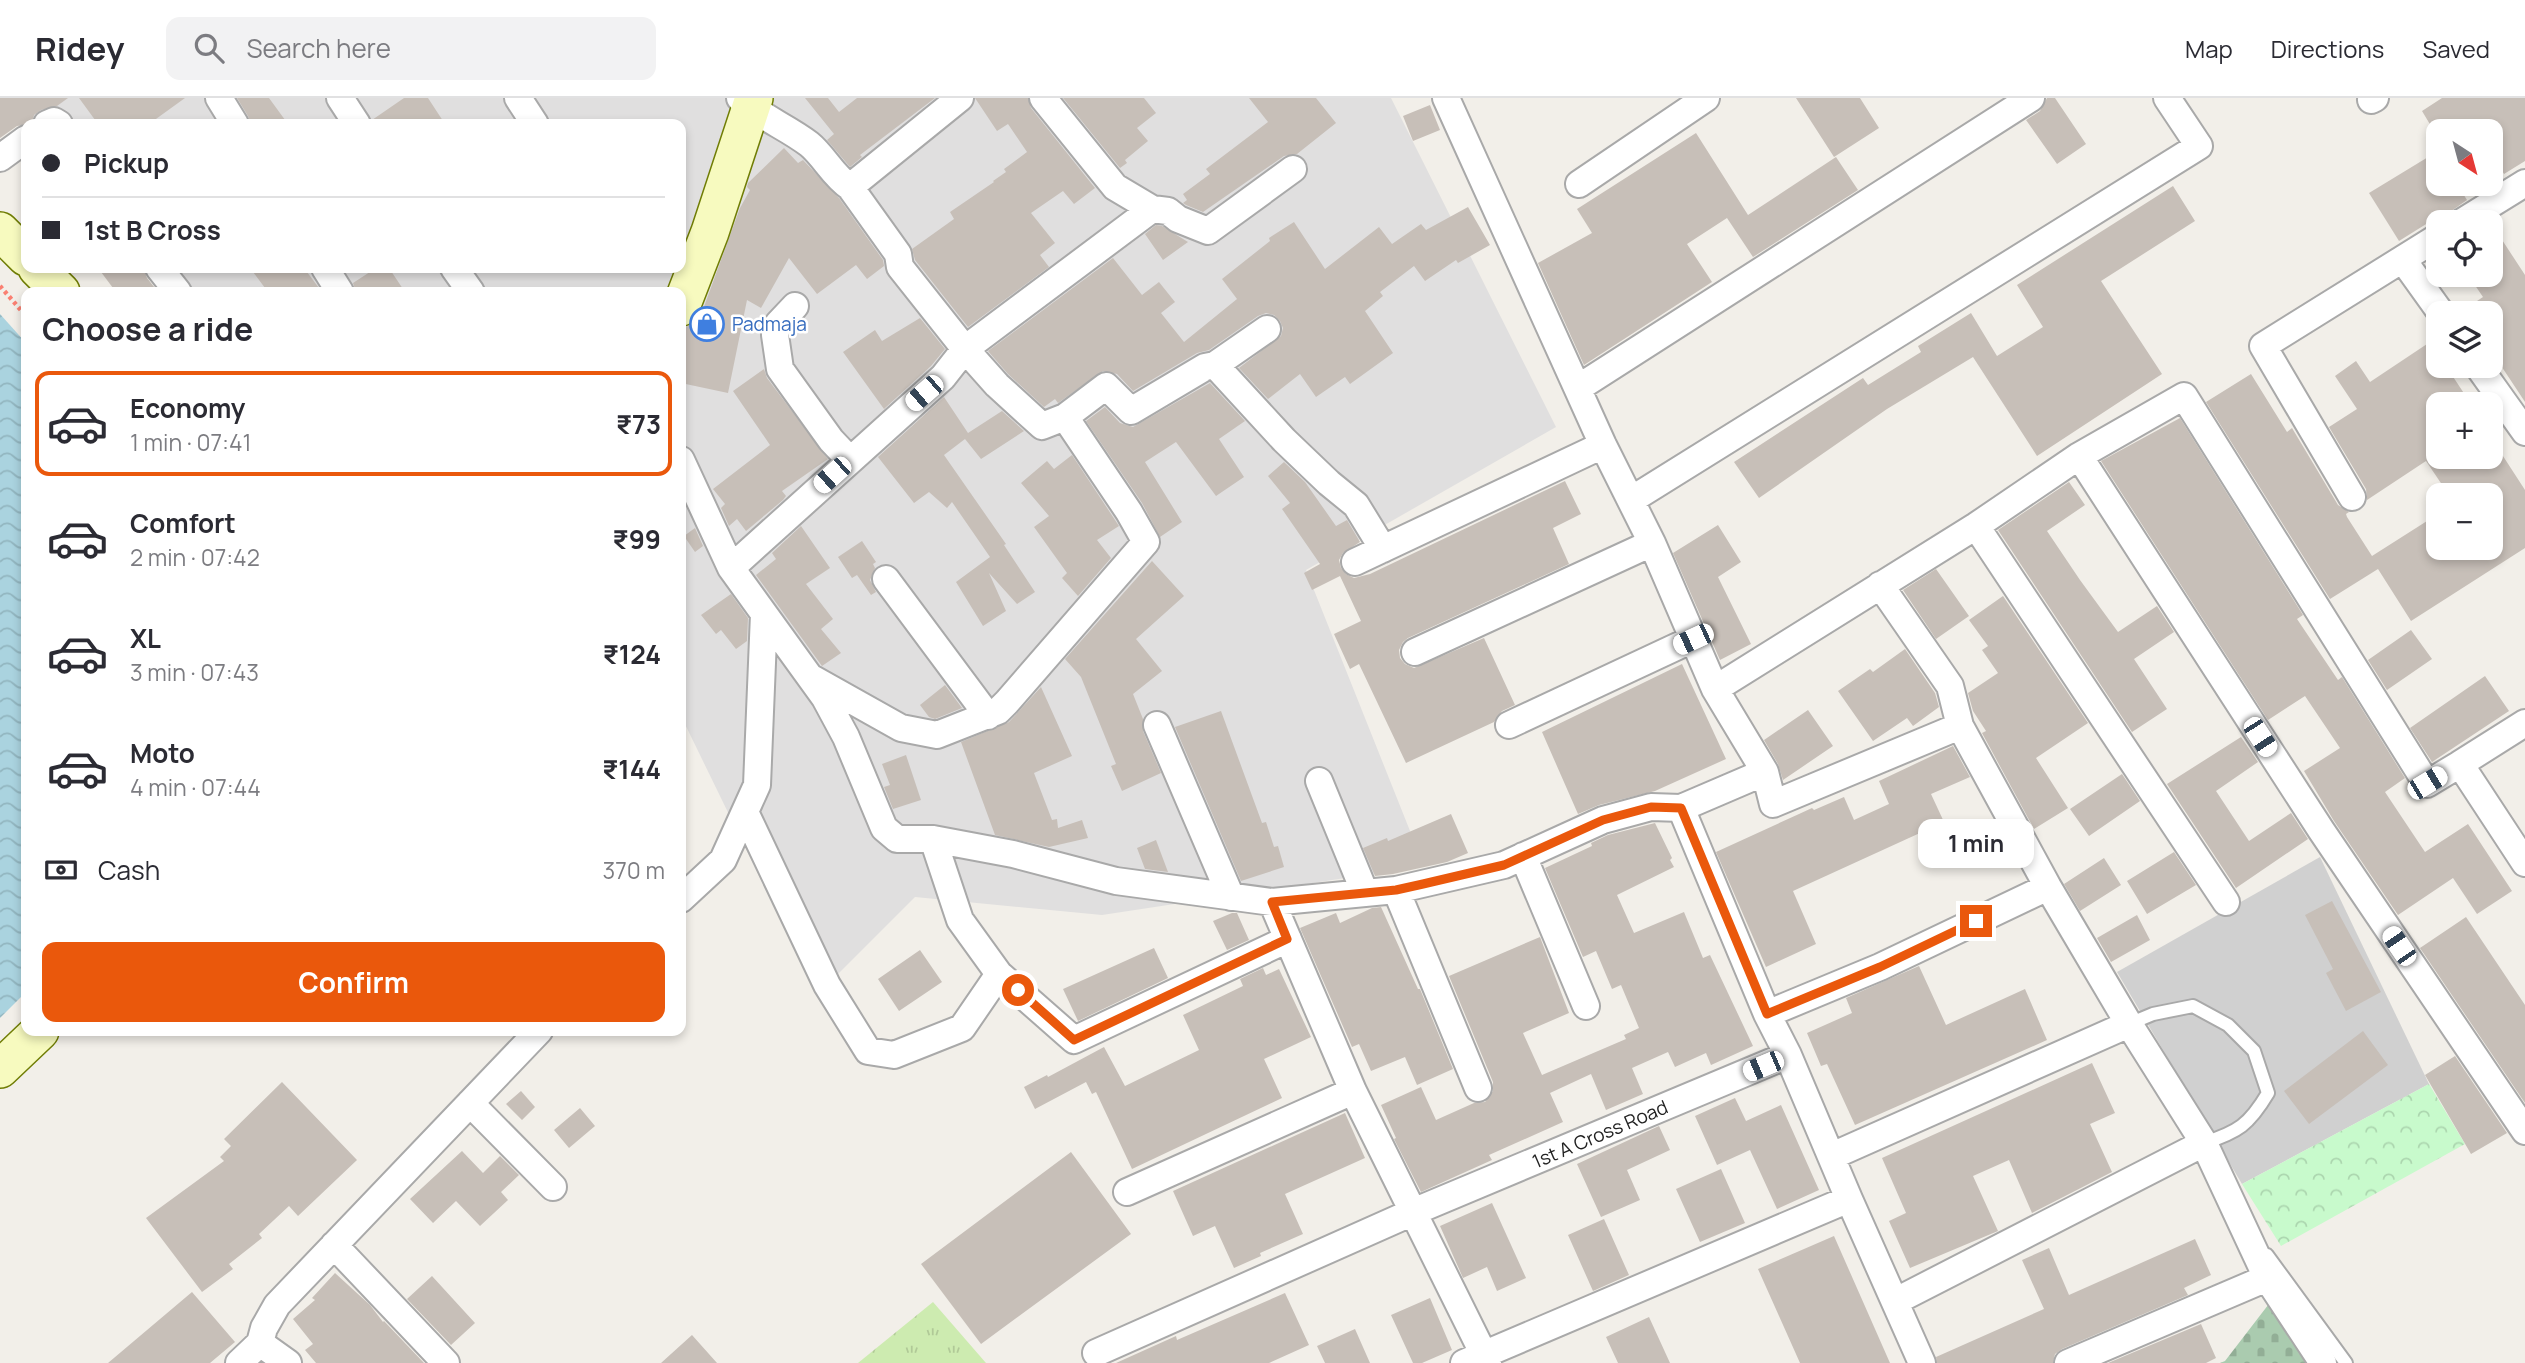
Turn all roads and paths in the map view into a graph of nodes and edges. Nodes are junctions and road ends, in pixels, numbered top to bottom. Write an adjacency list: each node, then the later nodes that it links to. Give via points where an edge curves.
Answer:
1 (219, 98): 10 (street)
2 (517, 98): 11 (street)
3 (960, 98): 17 (street)
4 (1044, 98): 18 (street, via 1115,187)
5 (1446, 98): 37 (street)
6 (1706, 98): 16 (street)
7 (2031, 98): 37 (street)
8 (2167, 98): 45 (street, via 2199,146)
9 (749, 102): 17 (street, via 809,144); 29 (street)
10 (232, 119)
11 (532, 119)
12 (21, 143): 13 (street)
13 (0, 159)
14 (1293, 169): 18 (street, via 1208,231 1168,211)
15 (2525, 183): 19 (street)
16 (1578, 184)
17 (850, 187): 34 (street, via 898,254 901,267)
18 (1152, 209): 34 (street)
19 (2481, 210)
20 (0, 231): 22 (street)
21 (2426, 245): 23 (street)
22 (21, 252)
23 (2403, 260): 30 (street); 44 (street, via 2263,346)
24 (42, 273): 27 (street)
25 (163, 273): 28 (street)
26 (0, 286): 32 (path)
27 (56, 287)
28 (174, 287)
29 (686, 294)
30 (2432, 301)
31 (795, 306): 42 (street, via 778,324 775,335 779,369)
32 (21, 310)
33 (1267, 329): 35 (street)
34 (965, 349): 38 (street, via 1042,426); 42 (street, via 943,377)
35 (1215, 365): 38 (street, via 1131,411 1106,386); 48 (street, via 1284,440 1356,505)
36 (2487, 378): 39 (street)
37 (1578, 388): 40 (street)
38 (1065, 417): 58 (street, via 1146,542 1007,702)
39 (2525, 432)
40 (1603, 445): 45 (street); 48 (street)
41 (2079, 456): 46 (street); 63 (street, via 2184,396 2427,783); 90 (street, via 2321,830)
42 (849, 459): 50 (street)
43 (686, 471): 50 (street)
44 (2352, 497)
45 (1631, 500): 47 (street)
46 (1976, 526): 52 (street); 77 (street)
47 (1652, 543): 54 (street); 55 (street)
48 (1383, 549): 49 (street)
49 (1355, 562)
50 (731, 568): 53 (street)
51 (886, 579): 58 (street)
52 (1880, 585): 57 (street); 62 (street, via 1950,686)
53 (764, 614): 56 (street); 67 (street, via 757,785)
54 (1693, 639): 57 (street); 61 (street)
55 (1415, 652)
56 (810, 677): 58 (street, via 901,728 937,735); 68 (street, via 846,737 884,828 898,839)
57 (1715, 689): 64 (street)
58 (988, 716)
59 (2525, 723): 63 (street)
60 (1157, 725): 75 (street)
61 (1509, 725)
62 (1960, 726): 64 (street, via 1773,804); 71 (street)
63 (2460, 764): 70 (street)
64 (1765, 772): 66 (street)
65 (1319, 781): 73 (street)
66 (1681, 808): 69 (street, via 1651,807 1603,820); 81 (street)
67 (745, 812): 74 (street, via 723,860); 79 (street, via 827,985 868,1051 894,1055 961,1028)
68 (933, 839): 75 (street, via 1116,881); 79 (street, via 960,920)
69 (1523, 856): 72 (street, via 1504,865); 80 (street)
70 (2525, 863)
71 (2048, 887): 81 (street, via 1880,967); 82 (street)
72 (1396, 890): 73 (street); 87 (street)
73 (1365, 893): 76 (street)
74 (686, 894)
75 (1231, 897): 76 (street)
76 (1272, 902): 78 (street)
77 (2226, 902)
78 (1287, 939): 79 (street, via 1074,1040); 88 (street)
79 (999, 974)
80 (1586, 1006)
81 (1767, 1014): 85 (street)
82 (2129, 1024): 91 (street); 91 (lane, via 2193,1006 2228,1025 2254,1051 2267,1093 2254,1117 2234,1134); 92 (street)
83 (534, 1036): 89 (street)
84 (34, 1037): 86 (street)
85 (1788, 1055): 92 (street); 96 (street, 1st A Cross Road)
86 (0, 1069)
87 (1478, 1088)
88 (1353, 1091): 94 (street); 96 (street)
89 (470, 1103): 93 (street); 98 (street)
90 (2525, 1131)
91 (2204, 1143): 97 (street); 100 (street)
92 (1832, 1156): 95 (street)
93 (553, 1187)
94 (1128, 1192)
95 (1849, 1199): 100 (street); 103 (street)
96 (1413, 1212): 102 (street, 1st A Cross Road); 103 (street)
97 (2247, 1235): 99 (street); 110 (lane, via 2268,1256)
98 (334, 1245): 101 (street); 106 (street)
99 (2267, 1278): 108 (street); 109 (street)
100 (1896, 1301): 107 (street)
101 (267, 1326): 104 (street); 105 (street)
102 (1096, 1353)
103 (1478, 1360)
104 (239, 1363)
105 (288, 1363)
106 (446, 1363)
107 (1922, 1363)
108 (2068, 1363)
109 (2323, 1363)
110 (2346, 1363)

